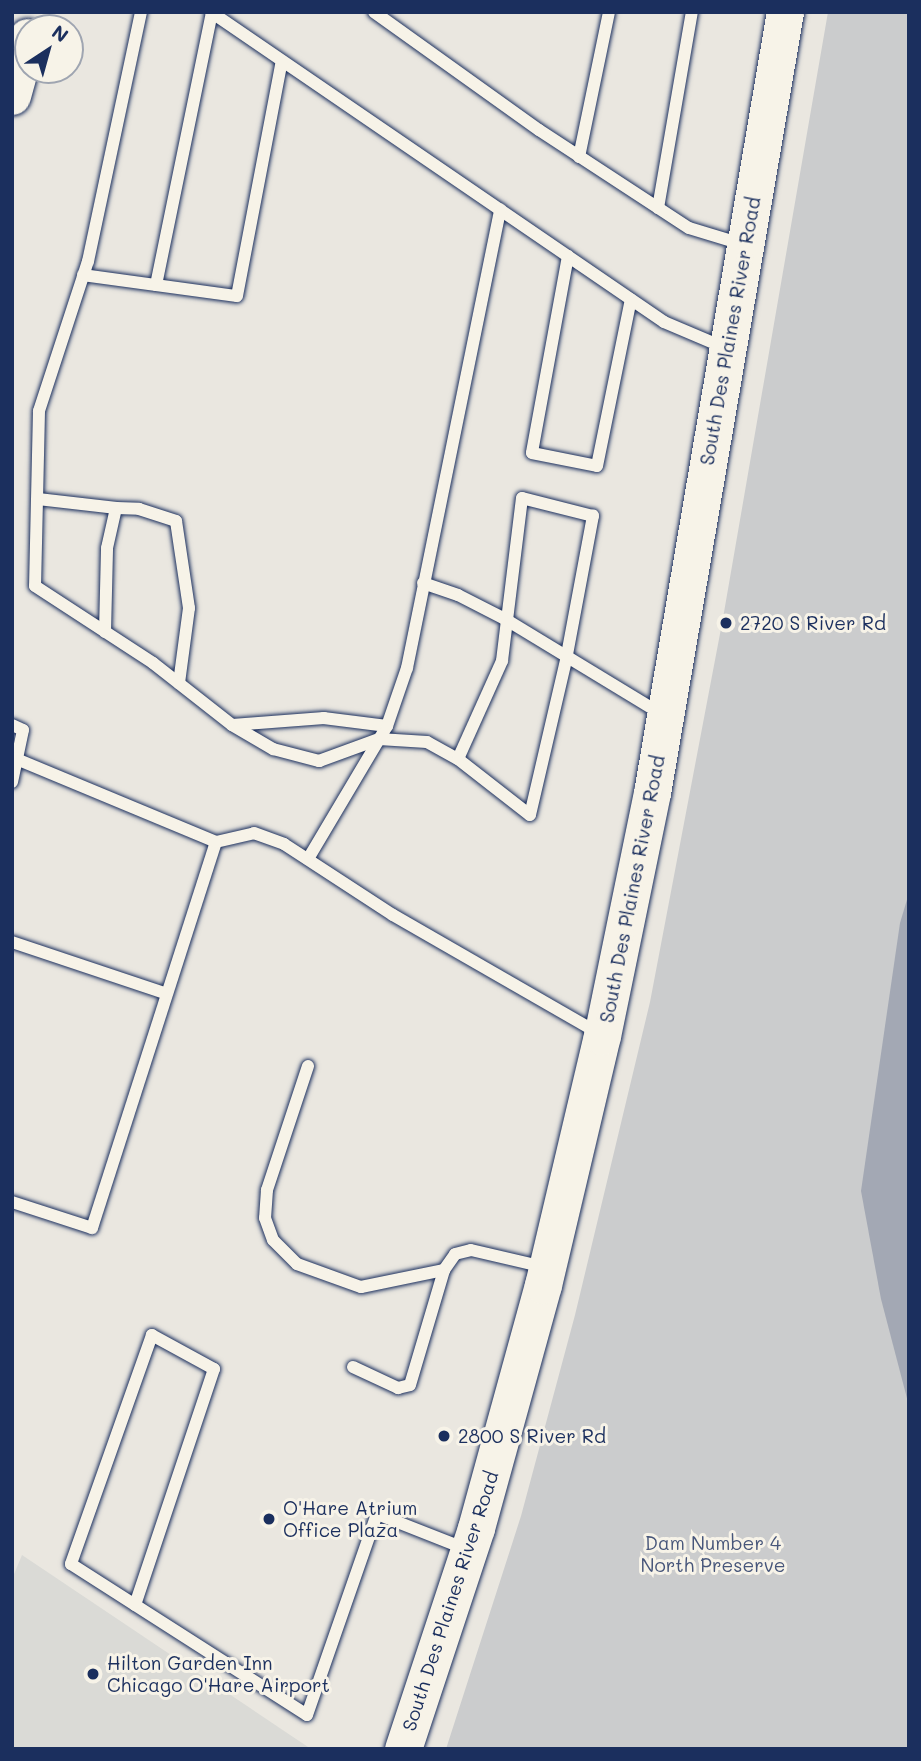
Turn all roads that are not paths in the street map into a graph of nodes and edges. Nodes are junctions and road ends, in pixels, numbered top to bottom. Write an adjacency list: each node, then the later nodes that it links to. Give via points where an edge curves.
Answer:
1 (21, 12): 8 (highway)
2 (141, 12): 15 (lane)
3 (211, 12): 9 (lane); 16 (lane)
4 (374, 12): 10 (lane)
5 (609, 12): 10 (lane)
6 (692, 12): 11 (lane)
7 (786, 12): 13 (main road, South Des Plaines River Road)
8 (12, 31)
9 (282, 61): 12 (lane); 16 (lane, via 236,296)
10 (579, 156): 11 (lane)
11 (658, 208): 13 (lane, via 690,228)
12 (500, 209): 14 (lane); 21 (lane)
13 (745, 245): 18 (main road, South Des Plaines River Road)
14 (568, 256): 17 (lane); 17 (lane, via 532,453 597,466)
15 (83, 275): 16 (lane); 19 (lane, via 39,411)
16 (156, 285)
17 (631, 299): 18 (lane, via 664,322)
18 (727, 348): 26 (main road, South Des Plaines River Road)
19 (38, 499): 20 (lane); 23 (lane, via 34,586)
20 (116, 508): 23 (lane, via 107,548); 25 (lane, via 139,509 177,521 189,608)
21 (423, 583): 22 (lane); 29 (lane, via 407,668)
22 (505, 619): 24 (lane); 24 (lane, via 522,498 593,516); 32 (lane, via 502,661)
23 (105, 632): 25 (lane)
24 (566, 660): 26 (lane); 32 (lane, via 530,815)
25 (178, 683): 28 (lane)
26 (665, 716): 38 (main road, South Des Plaines River Road)
27 (12, 725): 31 (lane, via 23,730)
28 (232, 725): 29 (lane, via 324,718); 30 (lane, via 273,749 319,761)
29 (387, 726): 30 (lane)
30 (379, 739): 32 (lane, via 427,742); 35 (lane)
31 (17, 759): 33 (lane); 34 (lane)
32 (458, 759)
33 (12, 782)
34 (216, 842): 35 (lane, via 254,833); 37 (lane)
35 (307, 859): 38 (lane, via 393,915)
36 (12, 942): 37 (lane)
37 (167, 994): 40 (lane, via 92,1228)
38 (603, 1035): 41 (main road, South Des Plaines River Road)
39 (308, 1066): 42 (lane, via 267,1190 265,1218 273,1240 297,1264 361,1287)
40 (12, 1202)
41 (547, 1268): 42 (lane, via 471,1250 455,1254); 44 (main road, South Des Plaines River Road)
42 (444, 1270): 43 (lane, via 410,1385 398,1388)
43 (353, 1367)
44 (469, 1551): 45 (lane, via 377,1514 307,1715); 46 (main road, South Des Plaines River Road)
45 (135, 1605): 45 (lane, via 214,1369 152,1335 71,1564)
46 (403, 1749)

